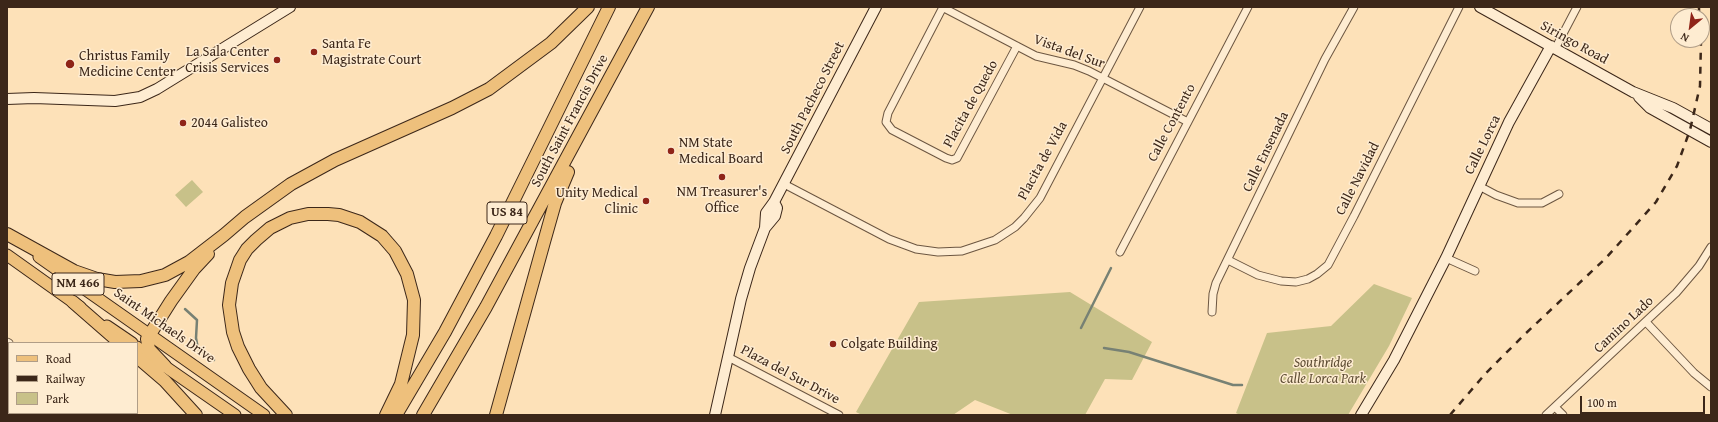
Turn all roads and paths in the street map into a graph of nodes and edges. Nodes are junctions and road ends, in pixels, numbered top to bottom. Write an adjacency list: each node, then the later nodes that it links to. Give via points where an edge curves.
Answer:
1 (290, 7): 17 (street, via 140,97 115,101)
2 (588, 7): 26 (highway, via 551,43 489,89 312,172 269,198)
3 (609, 7): 50 (highway, South Saint Francis Drive / US 84, via 485,257)
4 (648, 7): 18 (highway, South Saint Francis Drive / US 84)
5 (876, 7): 22 (street, South Pacheco Street)
6 (942, 7): 13 (street, Vista del Sur); 13 (street, Placita de Quedo, via 886,119 887,125 899,133 946,158 957,158)
7 (1140, 7): 15 (street, Placita de Vida)
8 (1248, 7): 19 (street, Calle Contento)
9 (1354, 7): 31 (street, Calle Ensenada)
10 (1459, 7): 31 (street, Calle Navidad, via 1328,265 1308,279 1296,282 1258,275)
11 (1480, 7): 14 (street, Siringo Road)
12 (1577, 7): 14 (street)
13 (1017, 46): 15 (street, Vista del Sur, via 1043,58 1081,68)
14 (1553, 47): 16 (street, Siringo Road); 23 (street, Calle Lorca, via 1509,122)
15 (1103, 78): 19 (street, Vista del Sur); 22 (street, Placita de Vida, via 1046,187 1032,208 1015,227 984,245 950,252 907,247)
16 (1633, 92): 20 (street, Siringo Road, via 1673,108); 21 (street, Siringo Road, via 1650,108)
17 (7, 99)
18 (596, 104): 51 (highway, South Saint Francis Drive / US 84, via 486,307); 52 (highway, via 555,203)
19 (1188, 122): 28 (street, Calle Contento)
20 (1711, 129)
21 (1711, 142)
22 (784, 184): 40 (street, South Pacheco Street, via 774,202 777,208 775,216 765,228 750,268)
23 (1479, 186): 24 (street, via 1518,203 1542,203); 30 (street, Calle Lorca)
24 (1559, 194)
25 (7, 235): 26 (highway, via 83,275 127,282 155,278 177,269); 36 (main road, Saint Michaels Drive / NM 466)
26 (224, 235): 36 (highway, via 186,280)
27 (1711, 247): 35 (street, Camino Lado, via 1684,284)
28 (1120, 252)
29 (7, 255): 33 (main road, NM 466)
30 (1446, 258): 32 (street); 55 (street, Calle Lorca, via 1394,360)
31 (1228, 260): 34 (street, Calle Ensenada, via 1214,289)
32 (1475, 271)
33 (73, 302): 37 (highway); 38 (main road, NM 466)
34 (1212, 312)
35 (1646, 322): 43 (street, via 1694,373); 44 (street, Camino Lado)
36 (149, 334): 42 (highway, via 149,349); 47 (main road, Saint Michaels Drive / NM 466)
37 (119, 342)
38 (131, 342)
39 (138, 348): 42 (main road)
40 (728, 357): 53 (street, South Pacheco Street); 54 (street, Plaza del Sur Drive)
41 (138, 358): 45 (highway, via 165,381)
42 (165, 366): 46 (main road)
43 (1711, 387)
44 (1555, 407): 56 (street, Camino Lado); 57 (street)
45 (196, 415)
46 (234, 415)
47 (264, 415)
48 (286, 415): 49 (highway, via 261,388 249,369 233,332 229,305 232,283 247,249 270,228 290,218 308,214 328,214 360,222 382,236 398,255 407,274 414,300 413,335 401,384)
49 (386, 415)
50 (396, 415)
51 (423, 415)
52 (496, 415)
53 (716, 415)
54 (839, 415)
55 (1362, 415)
56 (1546, 415)
57 (1563, 415)

